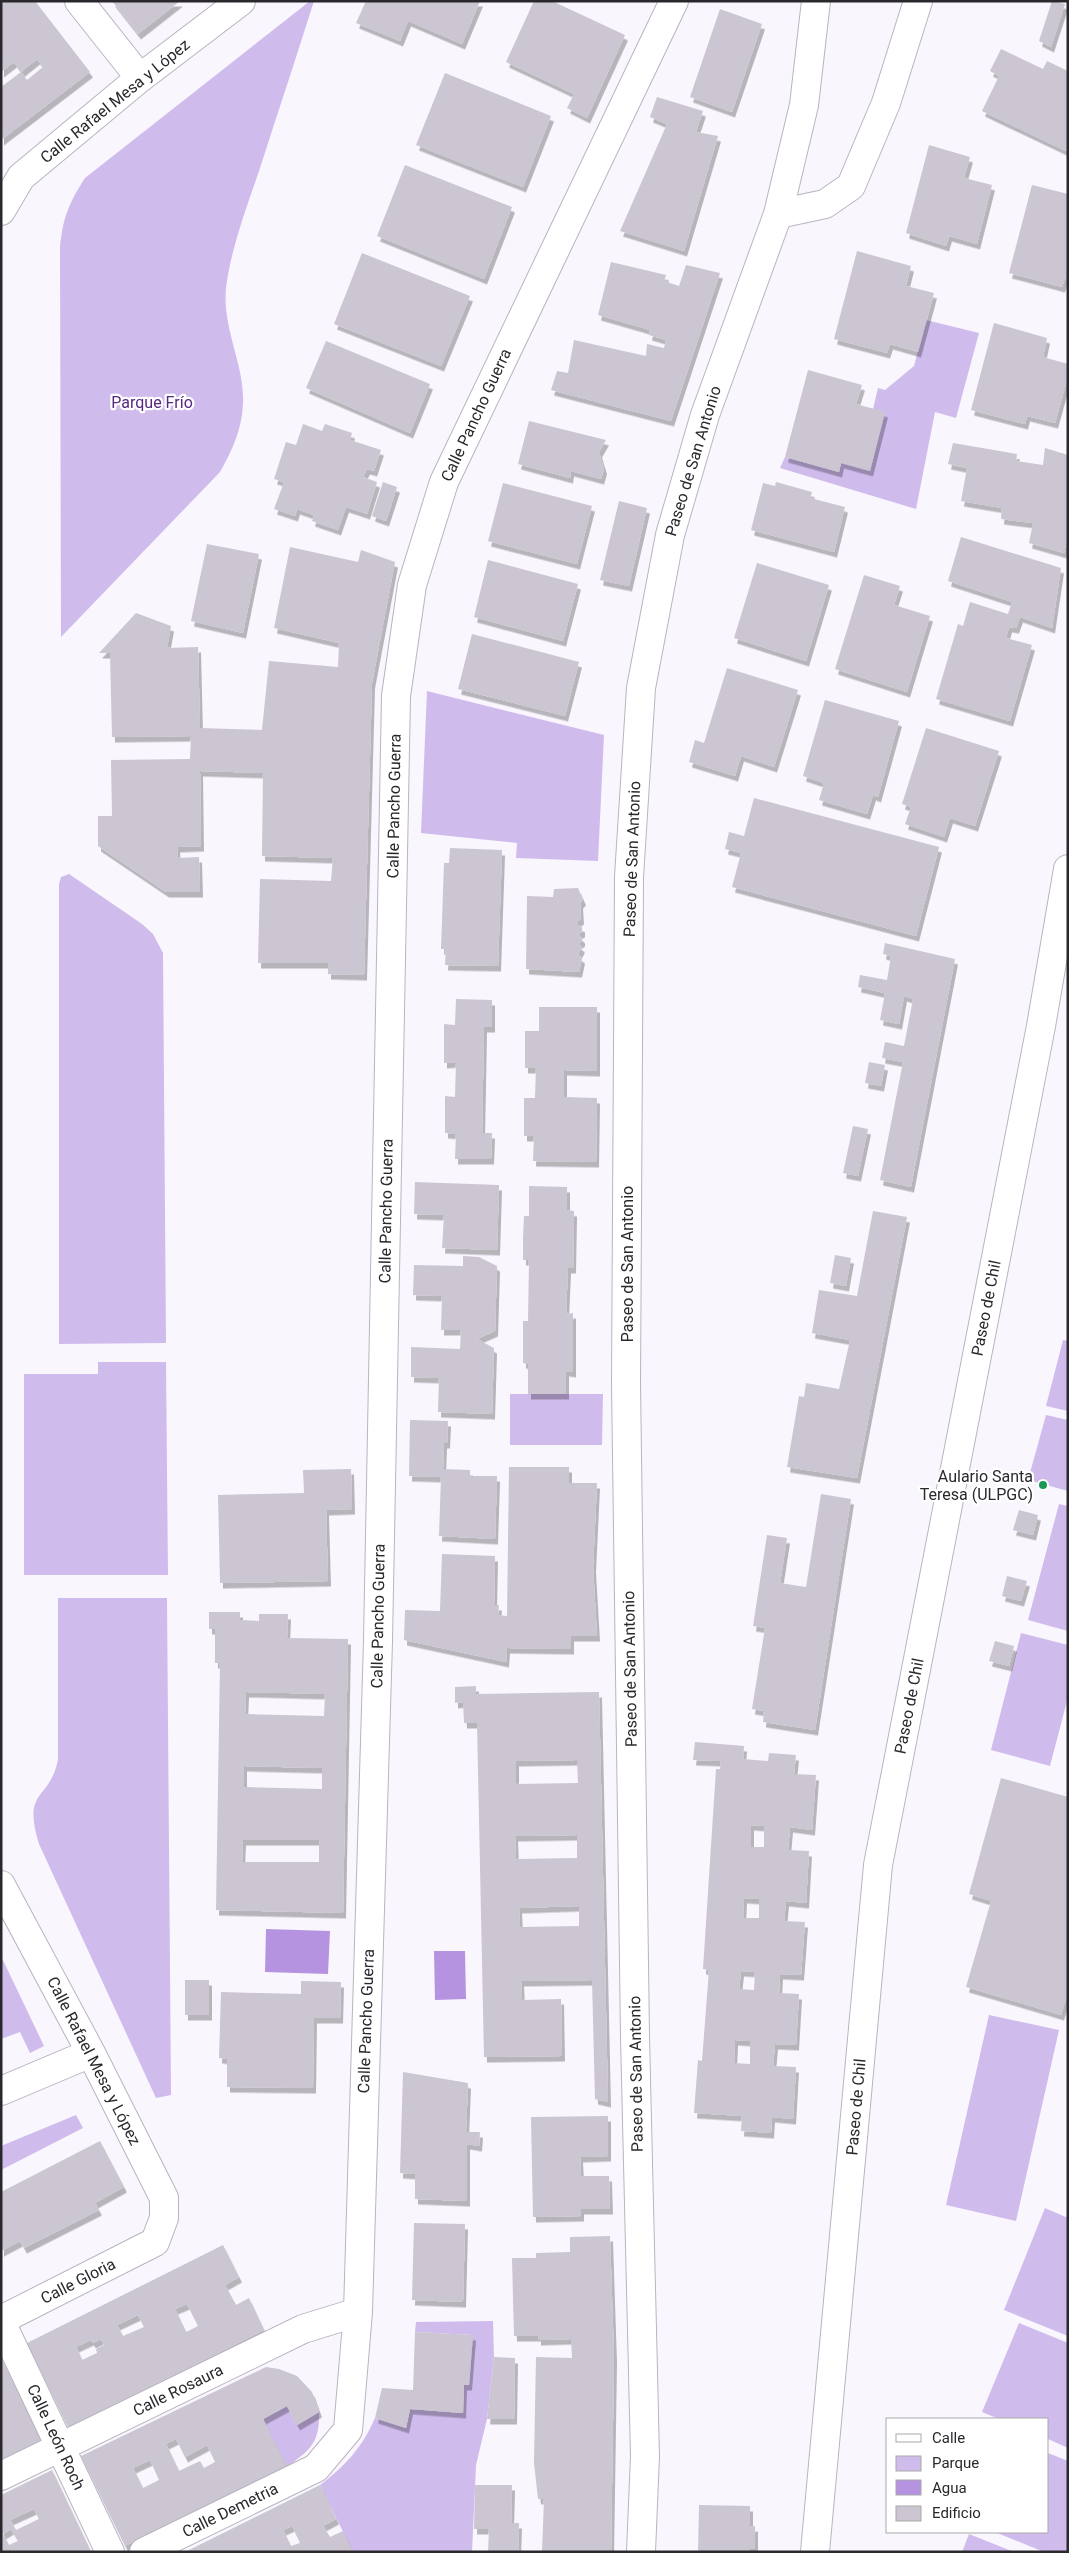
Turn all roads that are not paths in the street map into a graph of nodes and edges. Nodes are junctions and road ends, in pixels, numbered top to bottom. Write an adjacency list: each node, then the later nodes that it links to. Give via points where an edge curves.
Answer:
1 (79, 1): 6 (street)
2 (241, 1): 6 (street, Calle Rafael Mesa y López)
3 (674, 1): 14 (street, Calle Pancho Guerra, via 444,482 412,586 398,686 378,1622)
4 (816, 1): 8 (street, Paseo de San Antonio, via 804,105)
5 (918, 1): 8 (street, via 886,103 851,186 825,204)
6 (140, 78): 7 (street, Calle Rafael Mesa y López, via 21,177)
7 (1, 212)
8 (778, 214): 21 (street, Paseo de San Antonio, via 705,415 670,535 641,688 630,868 626,1383 634,2036 645,2456)
9 (1068, 869): 22 (street, Paseo de Chil, via 1041,1026 878,1865)
10 (1, 1885): 11 (street, Calle Rafael Mesa y López)
11 (91, 2053): 12 (street); 13 (street, Calle Rafael Mesa y López, via 164,2198 164,2218)
12 (1, 2091)
13 (155, 2242): 15 (street, Calle Gloria)
14 (358, 2312): 16 (street, Calle Rosaura, via 303,2329); 17 (street, Calle Pancho Guerra, via 348,2430)
15 (1, 2321): 16 (street, Calle León Roch)
16 (60, 2446): 18 (street, Calle Rosaura); 19 (street, Calle León Roch)
17 (316, 2468): 20 (street, Calle Demetria)
18 (1, 2476)
19 (110, 2552)
20 (144, 2552)
21 (641, 2552)
22 (815, 2552)

